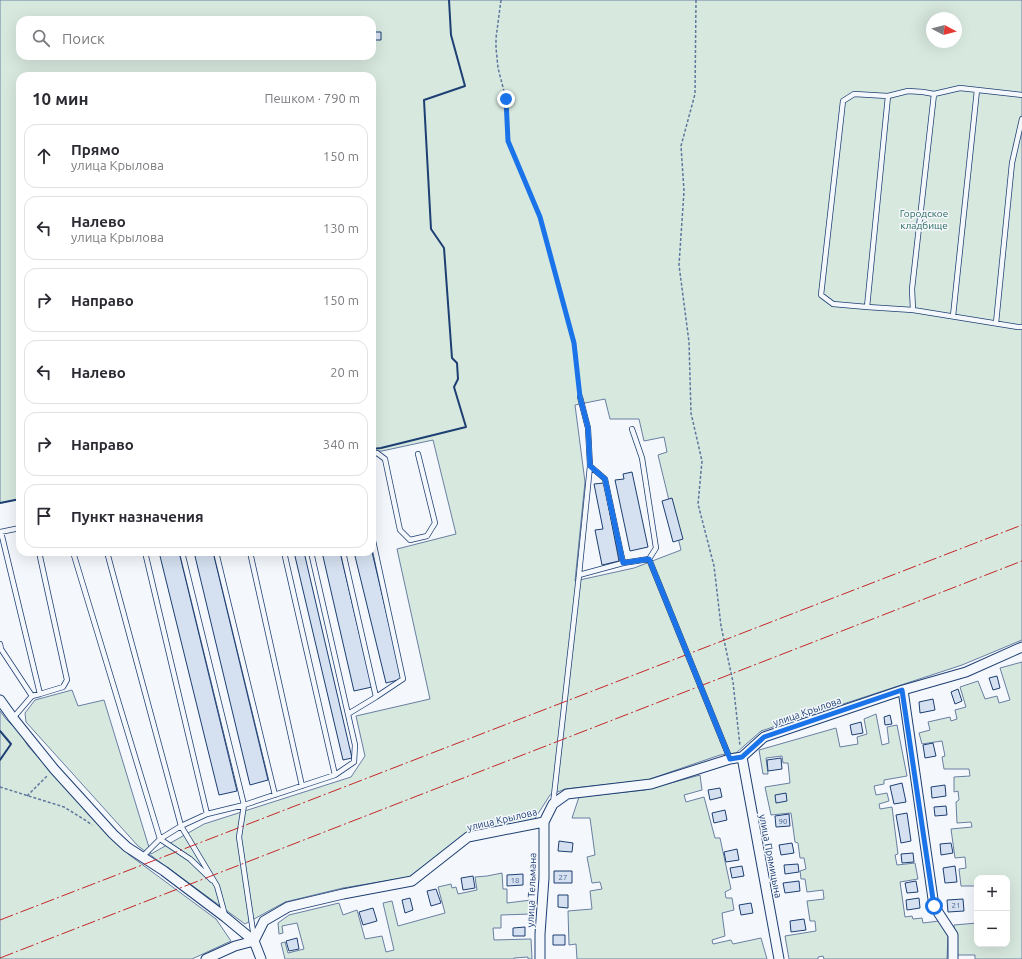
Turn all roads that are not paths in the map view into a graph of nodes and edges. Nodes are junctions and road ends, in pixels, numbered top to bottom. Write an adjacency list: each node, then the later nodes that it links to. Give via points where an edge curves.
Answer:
1 (977, 90): 2 (lane, via 960,88); 3 (lane); 8 (lane)
2 (934, 94): 4 (lane, via 908,91); 7 (lane, via 912,289)
3 (1022, 95)
4 (888, 96): 6 (lane); 6 (lane, via 854,94 843,102 821,294 833,304)
5 (1022, 119): 9 (lane, via 1012,163)
6 (867, 307): 7 (lane)
7 (913, 310): 8 (lane)
8 (953, 316): 9 (lane)
9 (996, 323): 10 (lane)
10 (1022, 327)
11 (580, 397): 15 (lane, via 588,428)
12 (632, 429): 29 (lane, via 642,458 656,548)
13 (376, 453): 14 (lane, via 385,459 400,530 410,540 427,536 435,523)
14 (418, 454)
15 (590, 466): 30 (lane, via 605,479); 31 (lane)
16 (16, 529): 17 (lane)
17 (0, 532): 35 (lane)
18 (376, 554): 37 (lane, via 403,679)
19 (40, 556): 35 (lane, via 68,680 63,687)
20 (74, 556): 51 (lane)
21 (108, 556): 50 (lane)
22 (146, 556): 48 (lane)
23 (183, 556): 47 (lane)
24 (217, 556): 45 (lane)
25 (251, 556): 44 (lane)
26 (285, 556): 43 (lane)
27 (312, 556): 39 (lane)
28 (344, 556): 37 (lane)
29 (649, 559): 30 (lane); 42 (lane)
30 (623, 563): 31 (lane)
31 (579, 575): 46 (lane)
32 (0, 644): 36 (lane)
33 (1022, 647): 34 (street, улица Крылова, via 966,672)
34 (902, 690): 41 (street, улица Крылова, via 764,737); 60 (street, via 934,906 953,935)
35 (40, 694): 36 (lane)
36 (32, 696): 40 (lane)
37 (376, 697): 39 (lane)
38 (0, 700): 40 (street)
39 (348, 714): 43 (lane, via 355,745 354,762)
40 (13, 718): 52 (street, via 54,769 113,834)
41 (742, 757): 42 (street); 59 (street, улица Прямицына)
42 (730, 759): 46 (street, via 652,784 567,794)
43 (335, 775): 44 (lane)
44 (302, 786): 45 (lane)
45 (275, 795): 47 (lane)
46 (553, 804): 49 (street, улица Крылова)
47 (244, 805): 48 (lane); 55 (lane, via 239,837)
48 (207, 814): 50 (lane)
49 (544, 822): 55 (street, улица Крылова, via 468,838 412,881 288,907 264,921); 58 (street, улица Тельмана)
50 (180, 826): 51 (lane); 53 (lane)
51 (160, 840): 52 (lane); 53 (lane, via 190,859)
52 (142, 857): 54 (street)
53 (217, 886): 54 (lane)
54 (225, 917): 55 (street)
55 (254, 941): 56 (street); 57 (street)
56 (206, 959)
57 (261, 959)
58 (540, 959)
59 (779, 959)
60 (953, 959)

